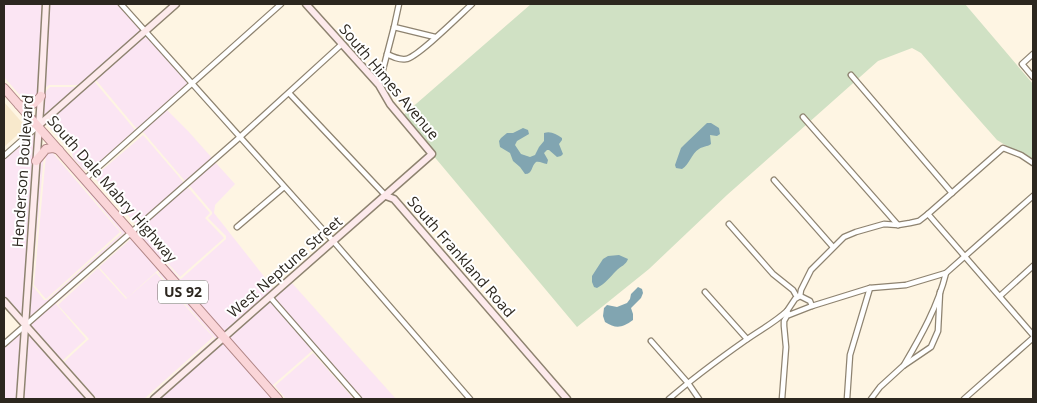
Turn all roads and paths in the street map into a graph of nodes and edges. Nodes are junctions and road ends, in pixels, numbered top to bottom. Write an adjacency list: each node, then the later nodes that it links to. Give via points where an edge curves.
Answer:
1 (46, 4): 20 (street, Henderson Boulevard)
2 (121, 4): 9 (street)
3 (176, 4): 9 (street)
4 (282, 4): 16 (street)
5 (306, 4): 11 (street, South Himes Avenue)
6 (399, 4): 8 (street)
7 (472, 4): 10 (street)
8 (394, 27): 10 (street); 12 (street)
9 (145, 31): 16 (street); 23 (street)
10 (435, 37): 12 (street, via 407,59)
11 (342, 44): 17 (street, South Himes Avenue); 19 (street)
12 (387, 54): 17 (street)
13 (1033, 54): 15 (street, via 1022,64)
14 (851, 75): 33 (street)
15 (1033, 77)
16 (192, 84): 24 (street); 30 (street)
17 (379, 85): 26 (street, South Himes Avenue, via 390,104)
18 (4, 88): 21 (main road, South Dale Mabry Highway / US 92)
19 (289, 93): 24 (street); 34 (street, South Frankland Road)
20 (41, 96): 21 (main road, via 32,105); 23 (street, Henderson Boulevard)
21 (19, 105): 23 (main road, South Dale Mabry Highway / US 92)
22 (803, 117): 38 (street)
23 (38, 126): 25 (main road, South Dale Mabry Highway / US 92); 27 (street); 28 (street, Henderson Boulevard)
24 (240, 137): 32 (street); 40 (street)
25 (59, 150): 28 (main road, via 46,149); 30 (main road, South Dale Mabry Highway / US 92)
26 (432, 154): 34 (street, West Neptune Street)
27 (4, 156)
28 (36, 161): 55 (street, Henderson Boulevard)
29 (1033, 164): 33 (street, via 1004,148)
30 (85, 179): 40 (main road, South Dale Mabry Highway / US 92)
31 (774, 180): 42 (street)
32 (284, 187): 39 (street); 41 (street)
33 (952, 193): 36 (street)
34 (386, 196): 41 (street, West Neptune Street); 69 (street, South Frankland Road, via 394,199)
35 (1033, 196): 43 (street)
36 (928, 214): 38 (street, via 919,221); 43 (street)
37 (730, 224): 51 (street, via 773,274)
38 (898, 225): 42 (street, via 884,224 856,232)
39 (237, 228)
40 (131, 232): 55 (street); 57 (main road, South Dale Mabry Highway / US 92)
41 (334, 242): 50 (street, West Neptune Street); 68 (street)
42 (833, 247): 51 (street, via 811,270)
43 (965, 257): 45 (street); 49 (street)
44 (1033, 266): 49 (street)
45 (946, 273): 46 (street, via 906,285); 48 (street)
46 (870, 288): 53 (street); 73 (street, via 850,355)
47 (705, 292): 58 (street)
48 (940, 292): 61 (street, via 928,322); 61 (street, via 938,331 931,347)
49 (1000, 296): 56 (street)
50 (270, 297): 57 (street, West Neptune Street); 67 (street)
51 (798, 297): 53 (street, via 810,301); 54 (street)
52 (4, 301): 55 (street)
53 (812, 306): 54 (street, via 791,315)
54 (788, 313): 58 (street); 72 (street, via 784,321 786,347)
55 (25, 325): 60 (street); 63 (street, Henderson Boulevard); 64 (street)
56 (1033, 336): 75 (street)
57 (224, 338): 65 (street, West Neptune Street); 66 (main road, South Dale Mabry Highway / US 92)
58 (747, 339): 62 (street)
59 (651, 341): 62 (street)
60 (4, 344)
61 (903, 366): 74 (street)
62 (688, 383): 70 (street); 71 (street)
63 (20, 399)
64 (90, 399)
65 (154, 399)
66 (278, 399)
67 (359, 399)
68 (470, 399)
69 (567, 399)
70 (669, 399)
71 (699, 399)
72 (782, 399)
73 (847, 399)
74 (871, 399)
75 (964, 399)

